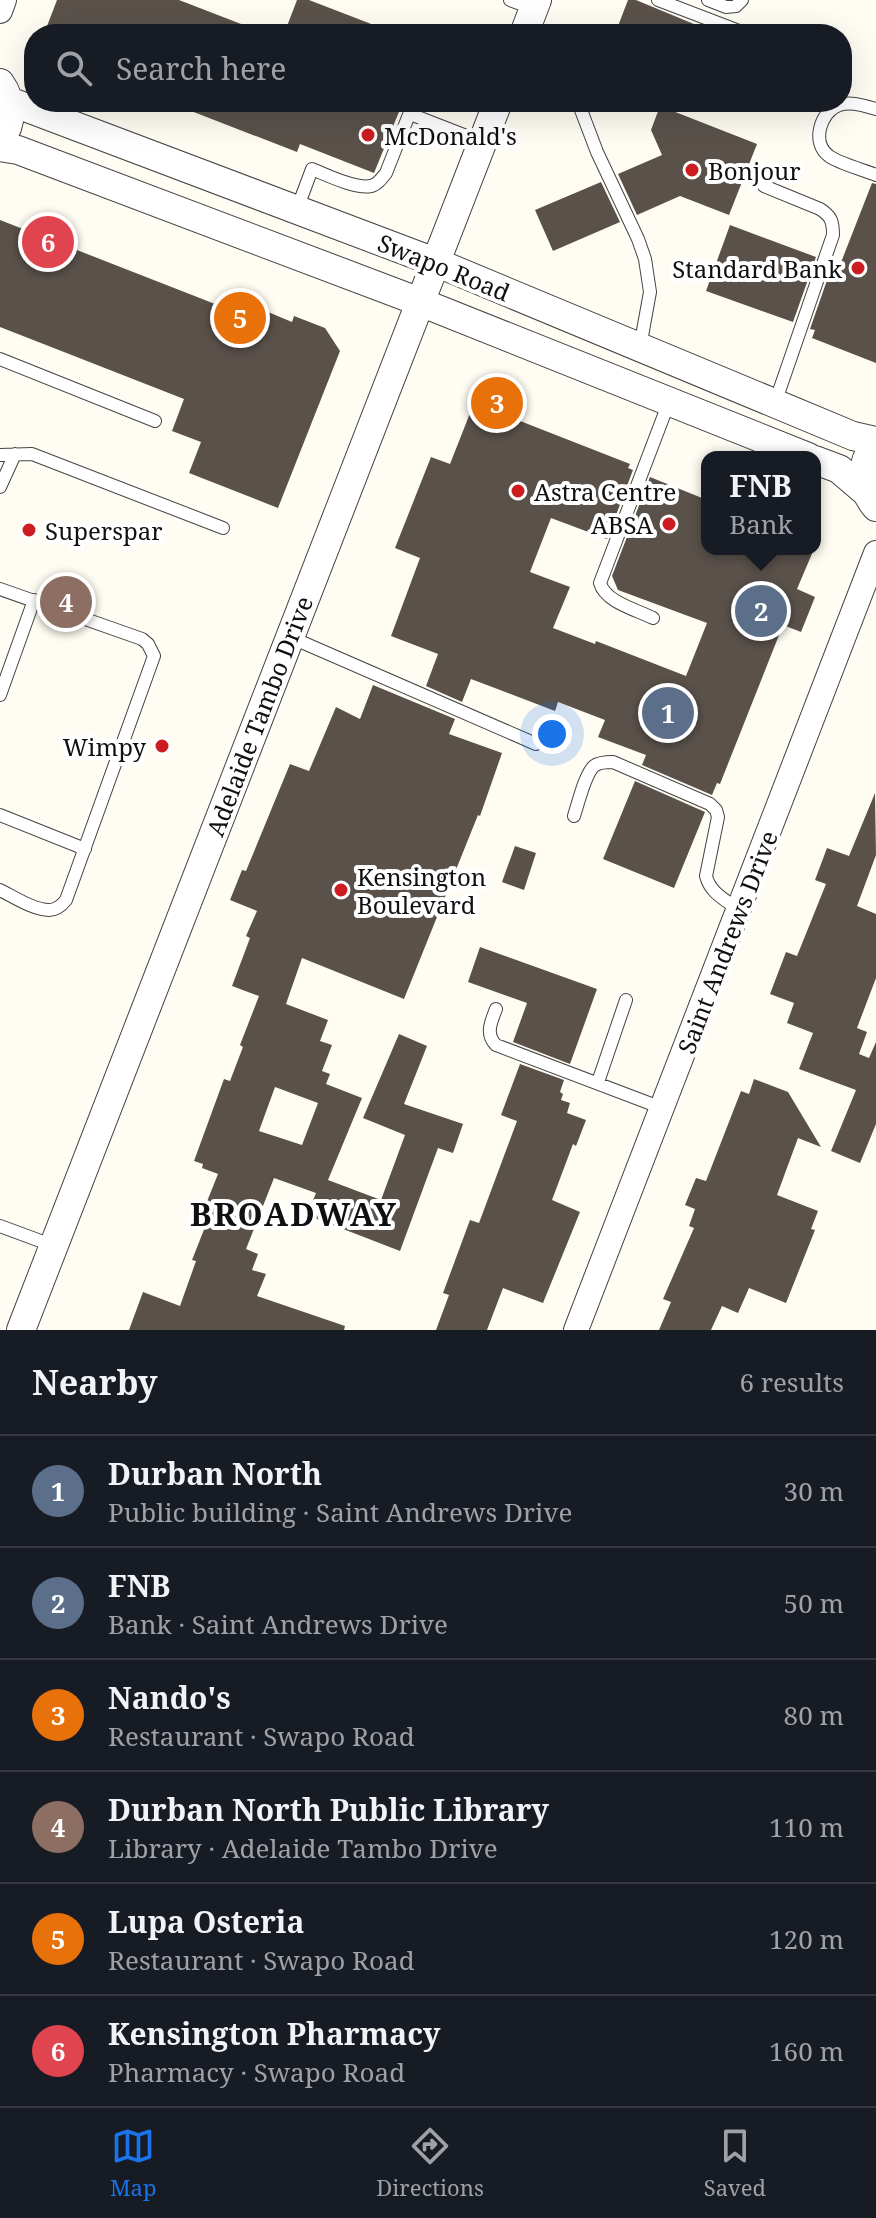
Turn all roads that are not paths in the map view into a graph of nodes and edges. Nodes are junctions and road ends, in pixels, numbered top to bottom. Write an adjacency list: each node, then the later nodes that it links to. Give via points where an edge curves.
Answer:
1 (4, 0): 5 (street)
2 (658, 0): 6 (lane)
3 (708, 0): 4 (lane, via 726,7)
4 (742, 0)
5 (0, 11)
6 (721, 24)
7 (5, 92): 8 (street, Swapo Road); 17 (street, via 9,126)
8 (24, 100)
9 (852, 103): 10 (lane)
10 (876, 109)
11 (54, 112): 22 (street, Swapo Road)
12 (410, 112): 22 (lane, via 379,182 356,184 312,169)
13 (420, 112): 18 (lane)
14 (494, 112): 18 (street, Adelaide Tambo Drive)
15 (582, 112): 25 (lane, via 645,259 650,292)
16 (828, 112): 20 (lane, via 821,125 822,148 829,157)
17 (0, 141)
18 (482, 142): 23 (street, Adelaide Tambo Drive)
19 (0, 147): 24 (street, Swapo Road)
20 (876, 175)
21 (764, 186): 28 (lane, via 820,209 833,222)
22 (297, 210): 23 (street, Swapo Road)
23 (435, 262): 24 (street, Adelaide Tambo Drive); 25 (street, Swapo Road)
24 (420, 302): 27 (street, Swapo Road); 42 (street, Adelaide Tambo Drive)
25 (640, 347): 28 (street, Swapo Road)
26 (0, 359): 29 (lane)
27 (669, 402): 31 (street, Swapo Road); 41 (lane, via 600,583 609,597)
28 (775, 403): 30 (street, Swapo Road)
29 (155, 421)
30 (876, 442): 36 (street, via 864,464)
31 (793, 451)
32 (15, 454): 33 (lane); 35 (lane); 37 (lane, via 32,454)
33 (0, 455)
34 (821, 462): 36 (street, via 839,469)
35 (0, 487)
36 (871, 499)
37 (223, 528)
38 (876, 553): 49 (street, Saint Andrews Drive)
39 (0, 589): 40 (lane)
40 (34, 600): 43 (lane); 47 (lane, via 142,639 154,656)
41 (653, 618)
42 (290, 637): 44 (lane); 55 (street, Adelaide Tambo Drive)
43 (0, 694)
44 (536, 744)
45 (0, 815): 47 (lane)
46 (574, 816): 49 (lane, via 589,772 603,762 710,804 718,817 708,884)
47 (85, 849): 48 (lane, via 60,907 34,906)
48 (0, 890)
49 (739, 910): 53 (street, Saint Andrews Drive)
50 (626, 1000): 52 (lane)
51 (496, 1009): 52 (lane, via 489,1034 496,1045)
52 (598, 1082): 53 (lane)
53 (662, 1108): 57 (street, Saint Andrews Drive)
54 (0, 1226): 55 (lane)
55 (54, 1246): 56 (street, Adelaide Tambo Drive)
56 (21, 1330)
57 (576, 1330)

